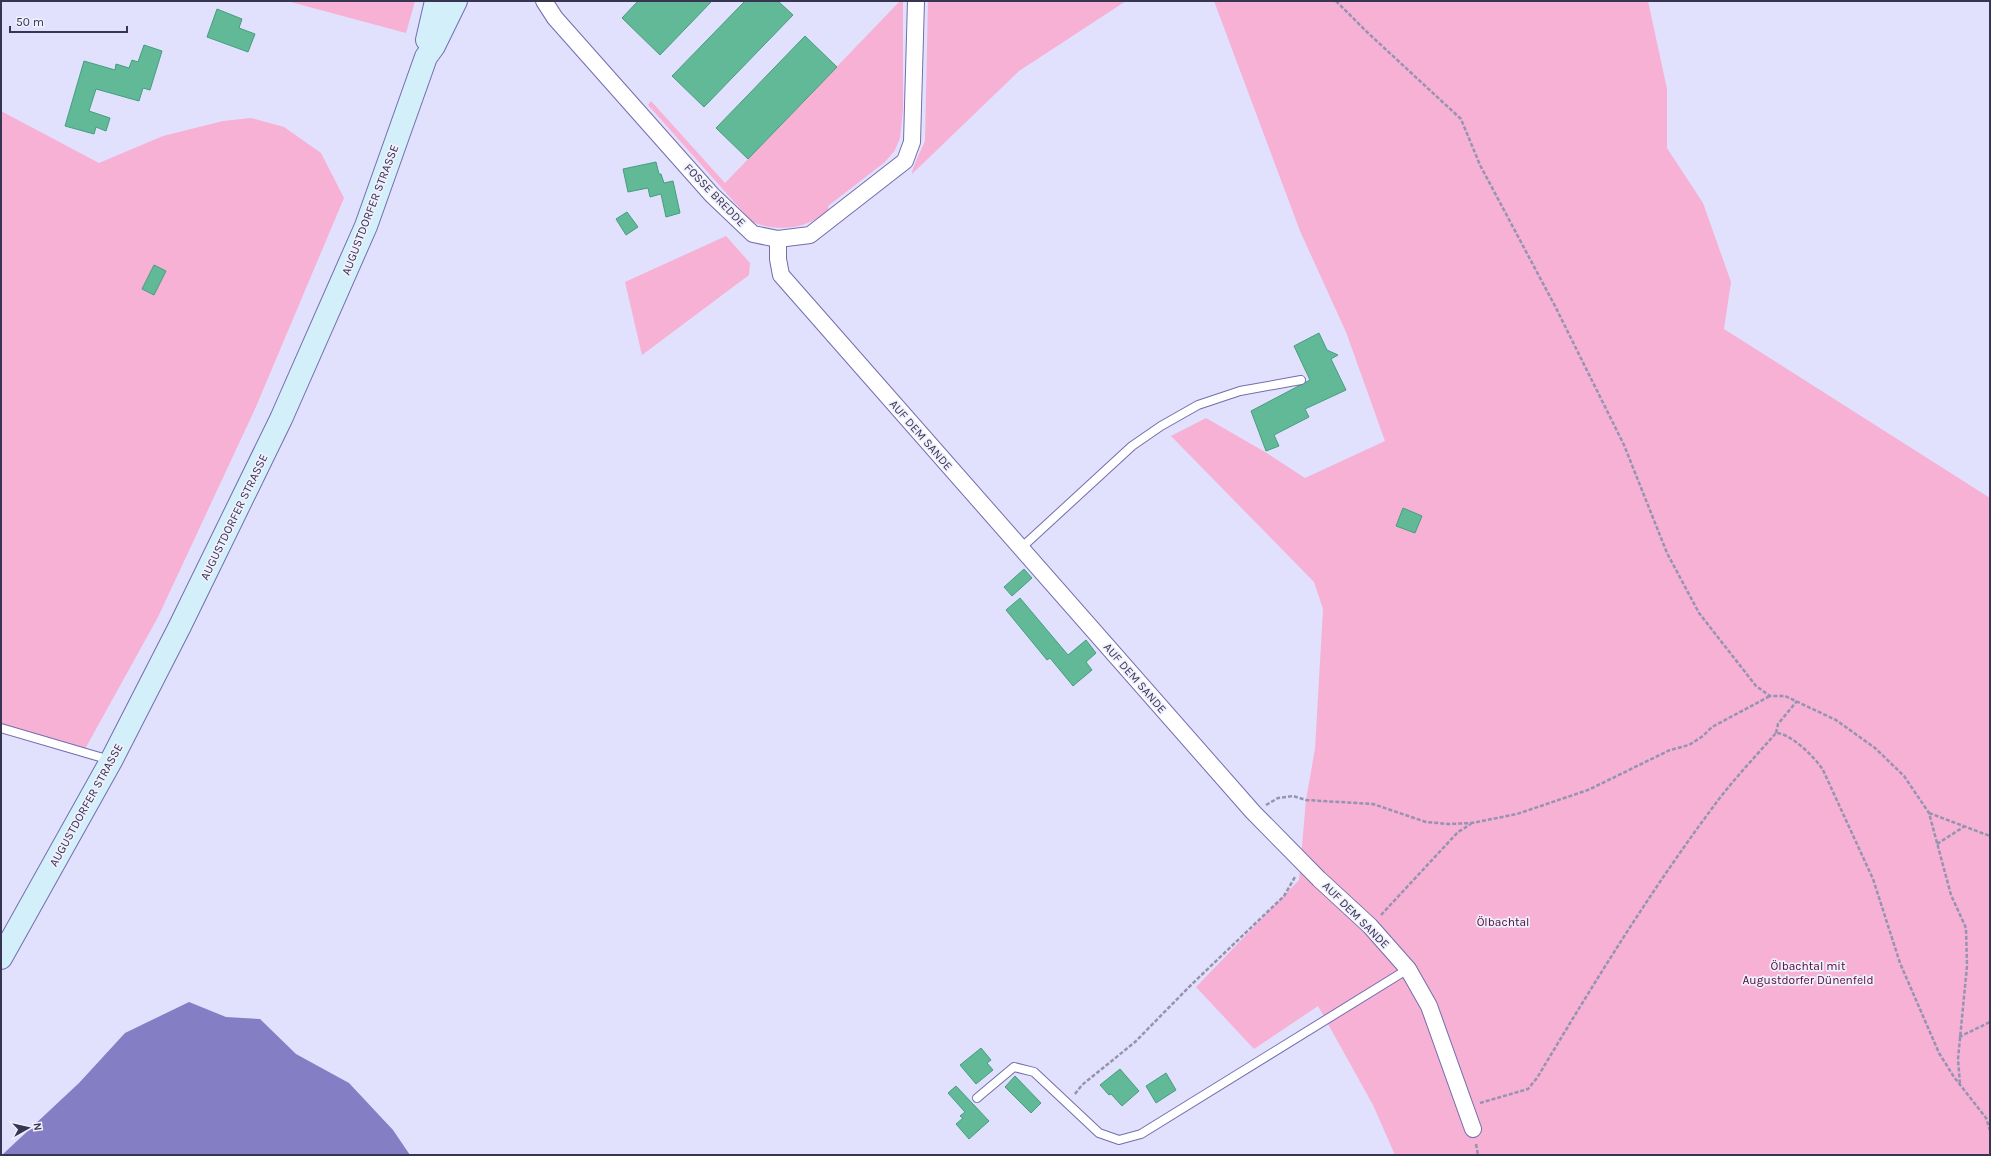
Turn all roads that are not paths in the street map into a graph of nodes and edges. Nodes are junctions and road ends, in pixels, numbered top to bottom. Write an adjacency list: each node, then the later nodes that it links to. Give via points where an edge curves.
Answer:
1 (436, 1): 5 (main road, AUGUSTDORFER STRASSE, via 426,44)
2 (456, 1): 5 (main road, AUGUSTDORFER STRASSE)
3 (916, 1): 6 (street, FOSSE BREDDE, via 912,142 905,161 810,235)
4 (542, 4): 6 (street, FOSSE BREDDE, via 712,196 753,234)
5 (426, 57): 10 (main road, AUGUSTDORFER STRASSE, via 366,226 281,419)
6 (778, 240): 8 (street, AUF DEM SANDE, via 780,275)
7 (1302, 380): 8 (lane, via 1240,391 1198,405 1161,426 1132,446)
8 (1020, 549): 12 (street, AUF DEM SANDE, via 1253,812 1370,926)
9 (1, 728): 10 (lane)
10 (111, 761): 11 (main road, AUGUSTDORFER STRASSE)
11 (1, 958)
12 (1408, 969): 13 (lane, via 1141,1134 1119,1140 1099,1133 1034,1072 1014,1067); 14 (street, AUF DEM SANDE, via 1429,1006)
13 (977, 1098)
14 (1473, 1129)

